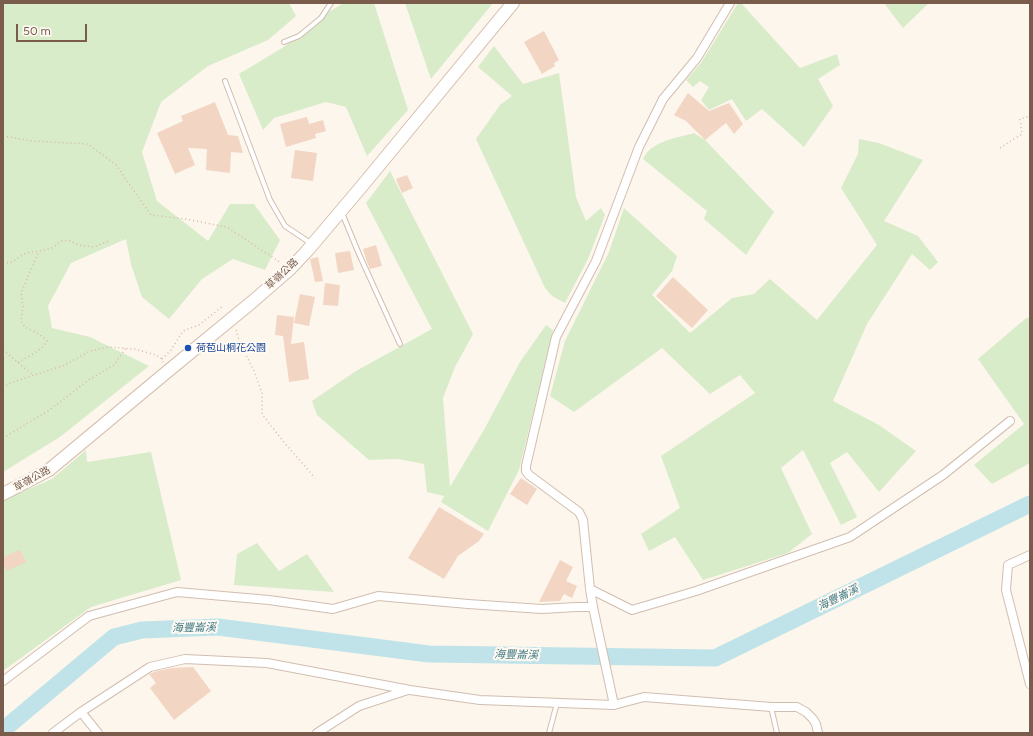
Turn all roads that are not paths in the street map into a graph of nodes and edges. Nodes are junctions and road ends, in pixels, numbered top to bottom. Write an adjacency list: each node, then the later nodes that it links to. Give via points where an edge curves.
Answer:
1 (331, 3): 4 (lane, via 321,18 299,36)
2 (513, 3): 6 (main road, 草嶺公路)
3 (730, 3): 12 (street, via 697,58 663,99 639,147 596,261 556,337 526,471 579,512 583,520)
4 (284, 42)
5 (225, 81): 7 (lane, via 270,200 285,226)
6 (341, 211): 7 (main road, 草嶺公路); 8 (lane)
7 (313, 244): 10 (main road, 草嶺公路, via 290,269 252,302 49,470)
8 (400, 344)
9 (1010, 422): 12 (street, via 943,475 850,537 696,591 632,610)
10 (3, 494)
11 (1030, 556): 15 (street, via 1008,565 1006,590)
12 (590, 589): 13 (street)
13 (593, 607): 14 (street, via 542,609 378,596 333,609 269,600 177,592 88,616); 18 (street)
14 (3, 681)
15 (1030, 684)
16 (410, 690): 17 (street, via 480,700); 20 (street, via 267,663 185,659 150,667); 23 (street, via 358,706)
17 (557, 702): 18 (street); 24 (lane)
18 (614, 704): 19 (street, via 644,697)
19 (771, 708): 25 (lane); 26 (street, via 797,707 813,719)
20 (81, 712): 21 (street); 22 (street)
21 (53, 733)
22 (98, 733)
23 (317, 733)
24 (549, 733)
25 (777, 733)
26 (818, 733)

